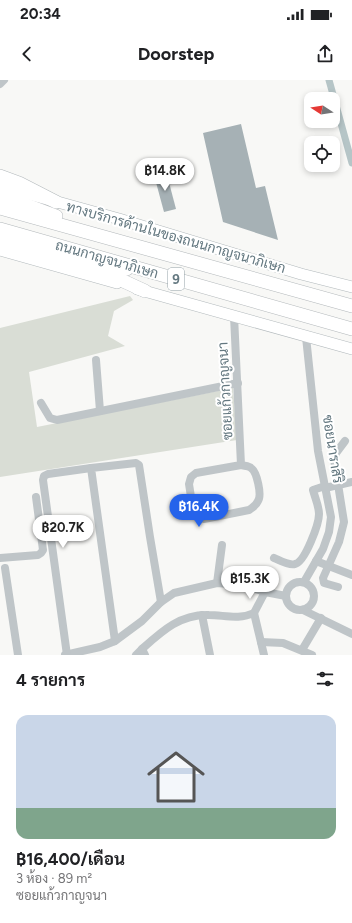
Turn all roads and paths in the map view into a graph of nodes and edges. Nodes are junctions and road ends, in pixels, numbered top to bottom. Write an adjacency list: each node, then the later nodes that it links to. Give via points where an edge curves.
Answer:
1 (4, 80): 2 (street)
2 (0, 84)
3 (0, 176): 6 (main road)
4 (0, 186): 6 (main road, ทางบริการด้านในของถนนกาญจนาภิเษก)
5 (0, 195): 9 (main road)
6 (56, 202): 14 (main road, ทางบริการด้านในของถนนกาญจนาภิเษก)
7 (0, 208): 9 (main road, ถนนกาญจนาภิเษก / 9)
8 (0, 229): 13 (main road, ถนนกาญจนาภิเษก / 9)
9 (103, 237): 16 (main road, ถนนกาญจนาภิเษก / 9)
10 (0, 240): 12 (main road)
11 (0, 250): 15 (main road)
12 (86, 264): 13 (main road); 15 (main road)
13 (151, 272): 18 (main road, ถนนกาญจนาภิเษก / 9)
14 (350, 286)
15 (145, 291): 17 (main road)
16 (352, 306)
17 (234, 316): 19 (main road); 22 (street, ซอยแก้วกาญจนา)
18 (352, 329)
19 (306, 337): 20 (main road); 30 (street, ซอยนาราสิริ, via 318,451)
20 (352, 349)
21 (96, 360): 24 (street)
22 (238, 384): 24 (street); 26 (street, ซอยแก้วกาญจนา)
23 (41, 403): 24 (street, via 47,415 53,420)
24 (100, 411)
25 (345, 441): 29 (street, via 334,459)
26 (241, 465): 26 (street, via 196,473 190,477 194,516 204,519 248,510 254,506 260,498 256,474 251,468)
27 (90, 468): 44 (street, via 136,463 139,465); 50 (street); 55 (street, via 48,474 43,480)
28 (352, 482): 29 (street)
29 (338, 485): 30 (street); 36 (street, via 344,522 339,542)
30 (325, 487): 34 (street, via 313,490 319,514 318,523 302,558 293,564); 35 (street, ซอยนาราสิริ, via 331,517 329,532)
31 (36, 497): 33 (street, via 42,552 38,555)
32 (222, 545): 40 (street)
33 (0, 558)
34 (274, 558)
35 (316, 561): 36 (street); 39 (street, ซอยนาราสิริ)
36 (328, 566): 38 (street); 41 (street, via 322,581)
37 (5, 568): 54 (street)
38 (352, 575)
39 (304, 582): 43 (street, via 299,581 290,585); 45 (street, via 312,588 314,597 310,605)
40 (217, 583): 42 (street, via 242,585); 44 (street, via 178,592)
41 (338, 587)
42 (265, 592): 43 (street); 46 (street)
43 (286, 596): 45 (street, via 290,607)
44 (161, 602): 50 (street, via 142,621)
45 (303, 610): 48 (street)
46 (254, 613): 47 (street, via 240,617); 51 (street)
47 (202, 615): 53 (street, via 171,625); 57 (street)
48 (321, 618): 49 (street); 52 (street)
49 (352, 634)
50 (115, 641): 55 (street)
51 (261, 642): 52 (street, via 283,643); 58 (street)
52 (302, 650): 59 (street)
53 (144, 652): 56 (street)
54 (18, 655)
55 (66, 655)
56 (136, 655)
57 (210, 655)
58 (264, 655)
59 (312, 655)

